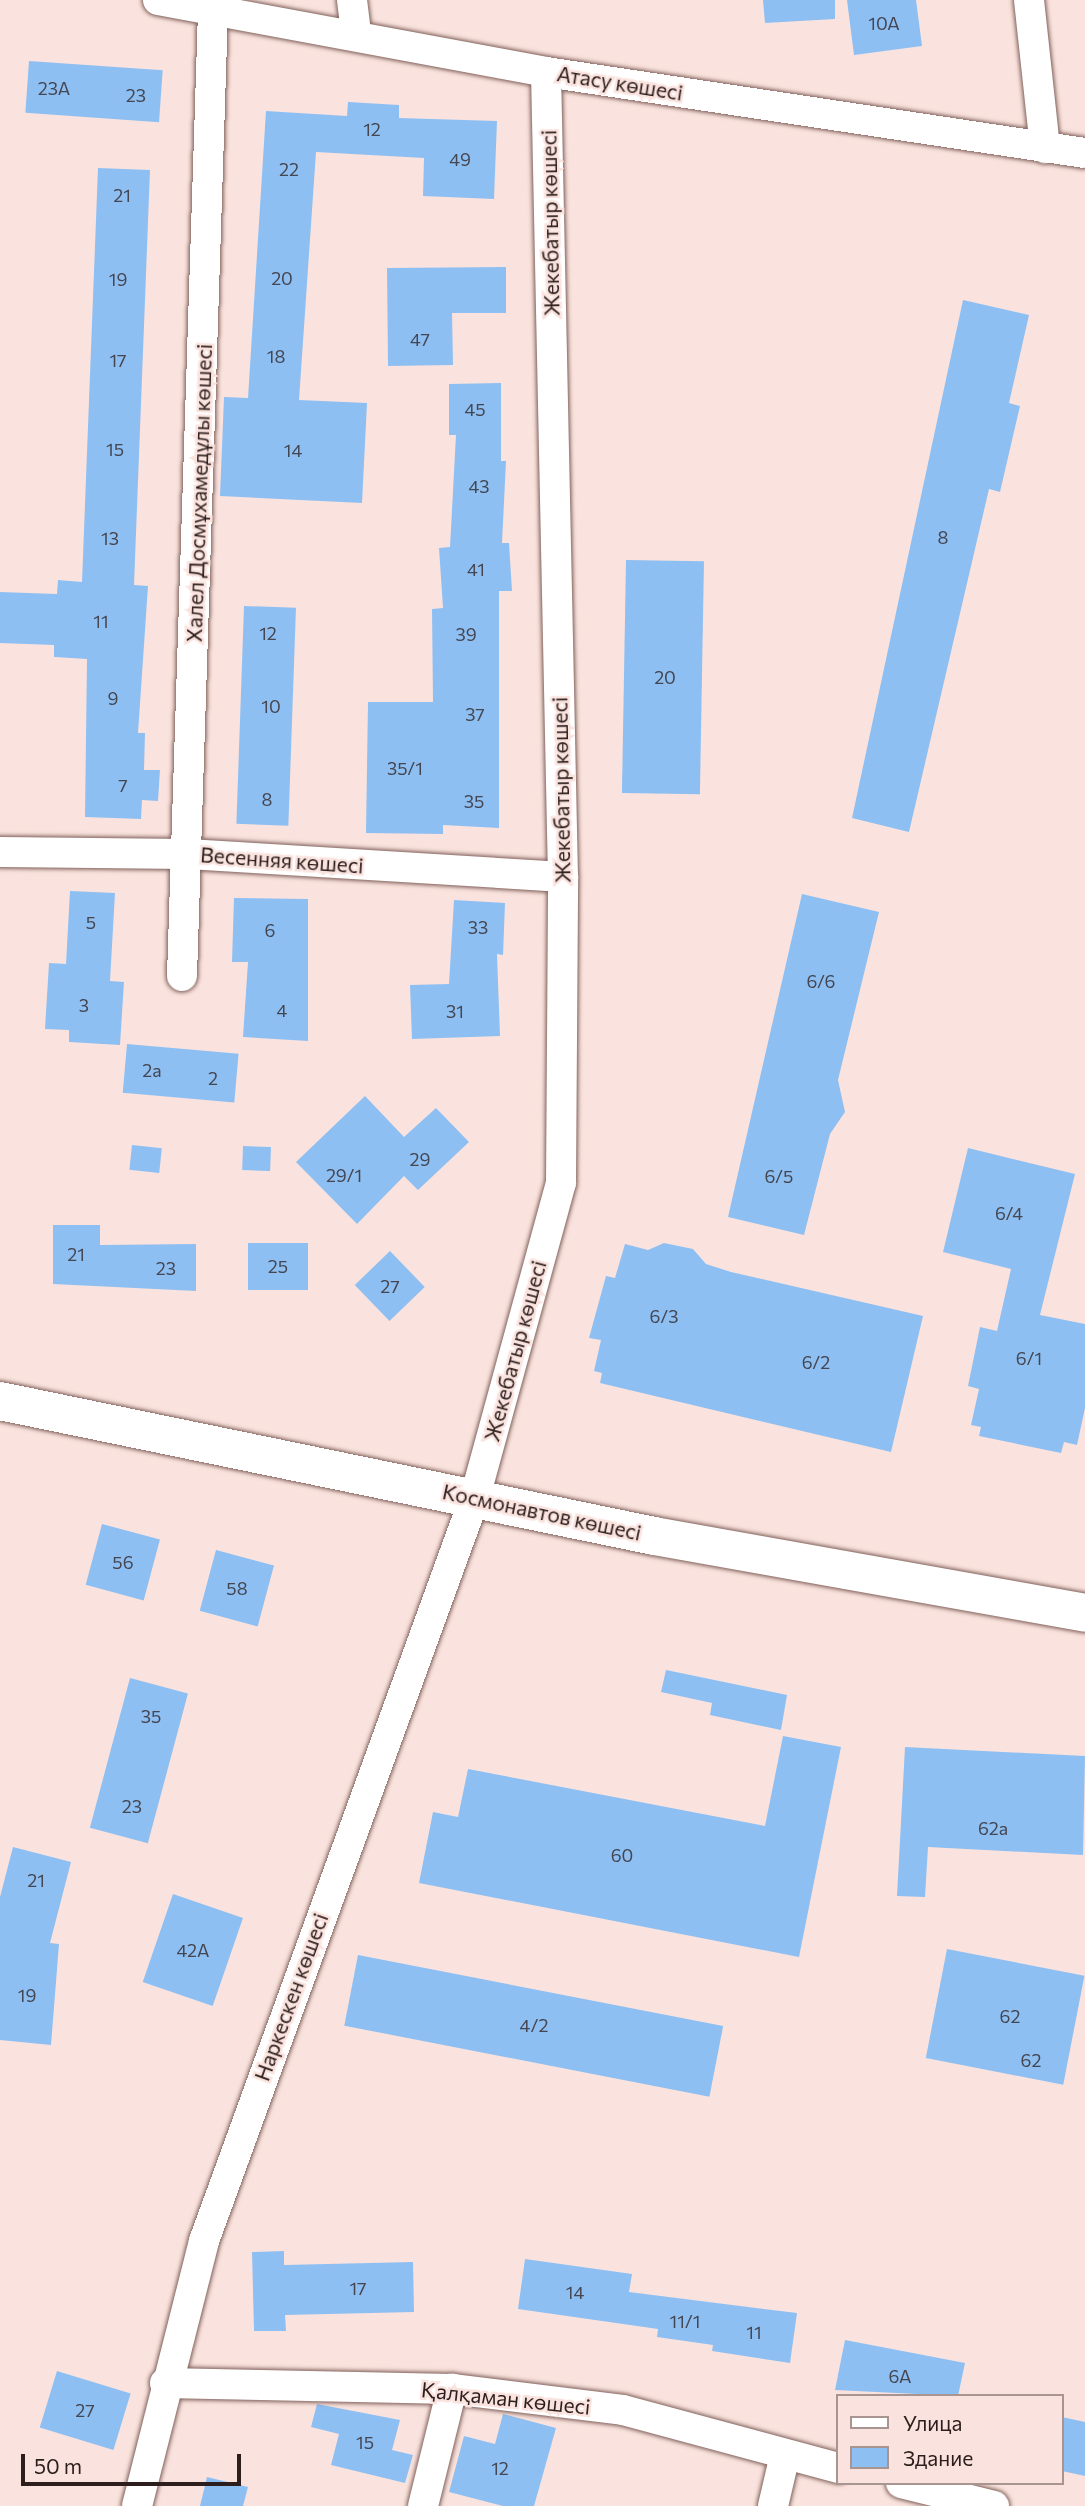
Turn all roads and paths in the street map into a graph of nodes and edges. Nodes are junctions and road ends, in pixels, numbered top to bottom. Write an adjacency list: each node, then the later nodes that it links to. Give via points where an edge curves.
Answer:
1 (158, 0): 4 (street, Атасу көшесі)
2 (352, 0): 5 (street)
3 (1029, 0): 7 (street)
4 (213, 9): 5 (street, Атасу көшесі); 10 (street, Халел Досмұхамедұлы көшесі)
5 (356, 33): 6 (street, Атасу көшесі)
6 (546, 72): 7 (street, Атасу көшесі); 11 (street, Жекебатыр көшесі)
7 (1045, 148): 8 (street, Атасу көшесі)
8 (1085, 153)
9 (0, 852): 10 (street, Весенняя көшесі)
10 (188, 854): 11 (street, Весенняя көшесі); 12 (street, Халел Досмұхамедұлы көшесі)
11 (563, 877): 14 (street, Жекебатыр көшесі, via 561,1183)
12 (182, 976)
13 (0, 1401): 14 (street, Космонавтов көшесі)
14 (475, 1497): 15 (street, Космонавтов көшесі, via 654,1536); 16 (street, Наркескен көшесі, via 204,2241)
15 (1085, 1613)
16 (165, 2383): 17 (street, Қалқаман көшесі); 21 (street, Наркескен көшесі)
17 (452, 2389): 18 (street, Қалқаман көшесі, via 623,2410); 22 (street)
18 (785, 2455): 19 (street, Қалқаман көшесі); 23 (street)
19 (836, 2468)
20 (909, 2485): 24 (street)
21 (137, 2506)
22 (423, 2506)
23 (773, 2506)
24 (994, 2506)

